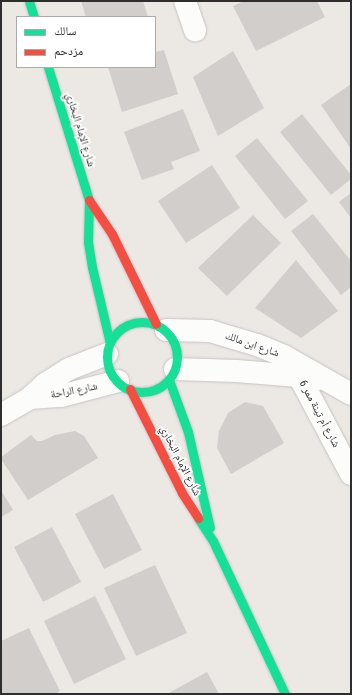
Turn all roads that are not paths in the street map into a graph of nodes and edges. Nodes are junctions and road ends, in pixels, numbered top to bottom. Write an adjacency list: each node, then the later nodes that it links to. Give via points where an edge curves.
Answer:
1 (29, 1): 3 (street)
2 (185, 1): 4 (street)
3 (34, 16)
4 (195, 30)
5 (48, 68): 6 (street, شارع الإمام البخاري)
6 (89, 200): 7 (street, شارع الإمام البخاري, via 112,234); 8 (street, شارع الإمام البخاري, via 88,242)
7 (161, 327): 8 (street, via 142,322 129,324 118,332); 9 (street, شارع ابن مالك, via 210,332 257,345); 10 (street, via 173,338 176,348)
8 (109, 348): 13 (street, via 110,369); 15 (street, شارع الراحة, via 45,384)
9 (284, 356): 11 (street, شارع أم تينة ممر 6); 12 (street, شارع ابن مالك)
10 (172, 374): 11 (street, شارع ابن مالك); 13 (street, via 158,388 144,392); 18 (street, شارع الإمام البخاري)
11 (299, 376): 12 (street, شارع ابن مالك); 17 (street, شارع أم تينة ممر 6)
12 (331, 383): 14 (street, شارع ابن مالك)
13 (124, 385): 15 (street, شارع الراحة, via 61,396); 18 (street, شارع الإمام البخاري, via 182,493)
14 (351, 394)
15 (30, 398): 16 (street, شارع الراحة)
16 (1, 415)
17 (351, 474)
18 (213, 541): 19 (street, شارع الإمام البخاري)
19 (285, 694)

